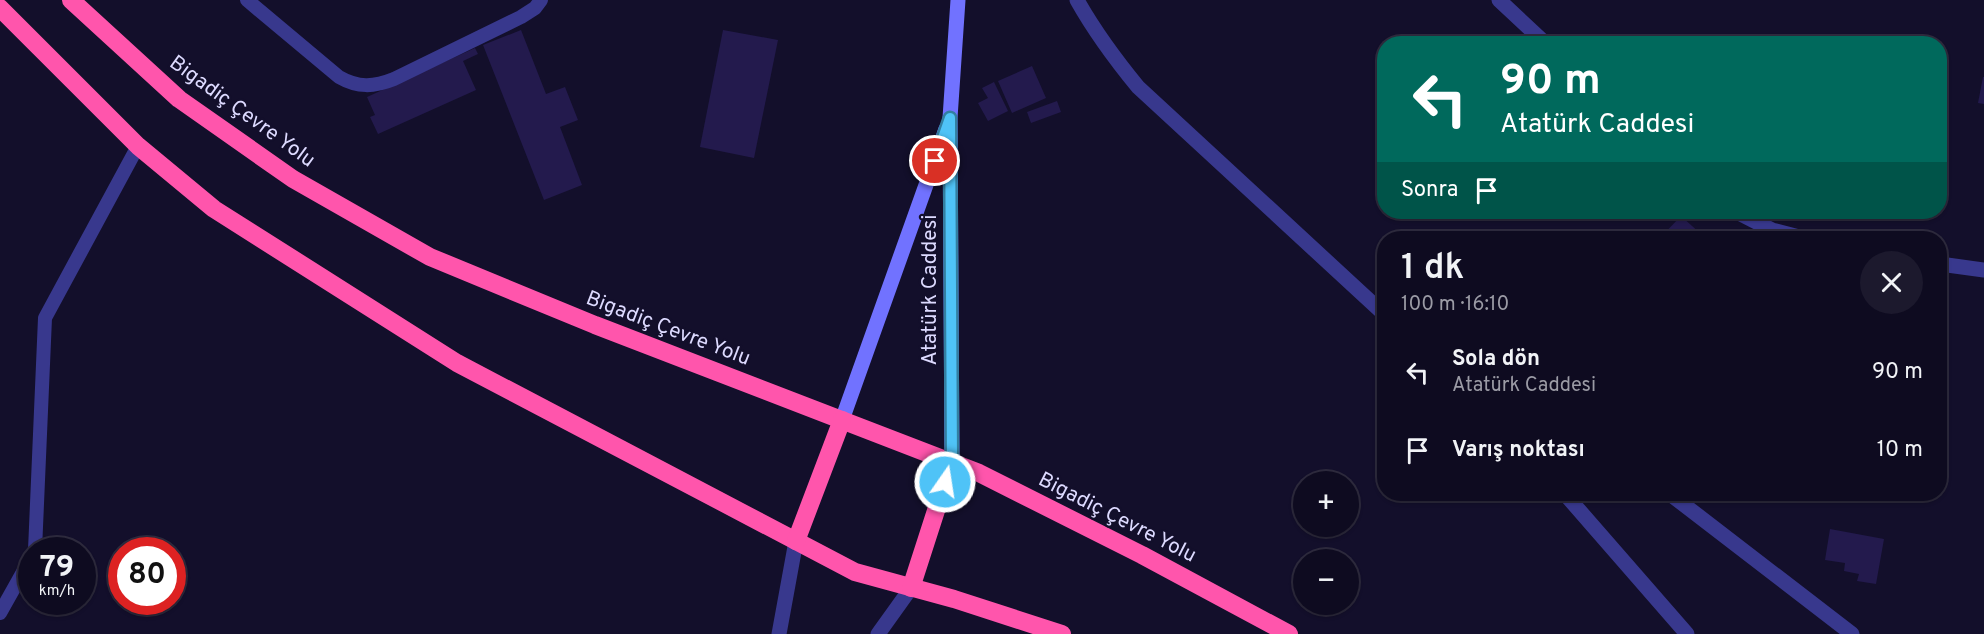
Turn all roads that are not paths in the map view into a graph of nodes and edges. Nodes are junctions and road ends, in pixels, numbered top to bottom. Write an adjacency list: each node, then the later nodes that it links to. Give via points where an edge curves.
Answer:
1 (71, 0): 16 (highway, Bigadiç Çevre Yolu, via 179,99 293,179 429,257)
2 (247, 0): 3 (lane, via 339,77 368,86 394,79 521,17)
3 (541, 0)
4 (958, 0): 9 (main road, Atatürk Caddesi)
5 (1077, 0): 15 (street, via 1113,57 1138,87)
6 (1499, 0): 8 (street)
7 (0, 8): 10 (highway)
8 (1537, 36)
9 (950, 118): 16 (main road, Atatürk Caddesi); 17 (main road, Atatürk Caddesi)
10 (138, 146): 20 (lane, via 45,318); 21 (highway, via 214,209 457,363)
11 (1751, 219): 12 (street)
12 (1776, 231)
13 (1947, 265): 14 (street)
14 (1984, 270)
15 (1377, 308)
16 (842, 420): 17 (highway, Bigadiç Çevre Yolu); 21 (highway)
17 (952, 461): 23 (highway); 28 (highway, Bigadiç Çevre Yolu, via 1142,555)
18 (1571, 501): 29 (street)
19 (1679, 501): 30 (street)
20 (36, 537)
21 (796, 541): 23 (highway, via 855,572); 25 (street)
22 (18, 581): 24 (lane)
23 (911, 588): 26 (street); 27 (highway)
24 (0, 613)
25 (779, 634)
26 (878, 634)
27 (1062, 634)
28 (1289, 634)
29 (1687, 634)
30 (1852, 634)

